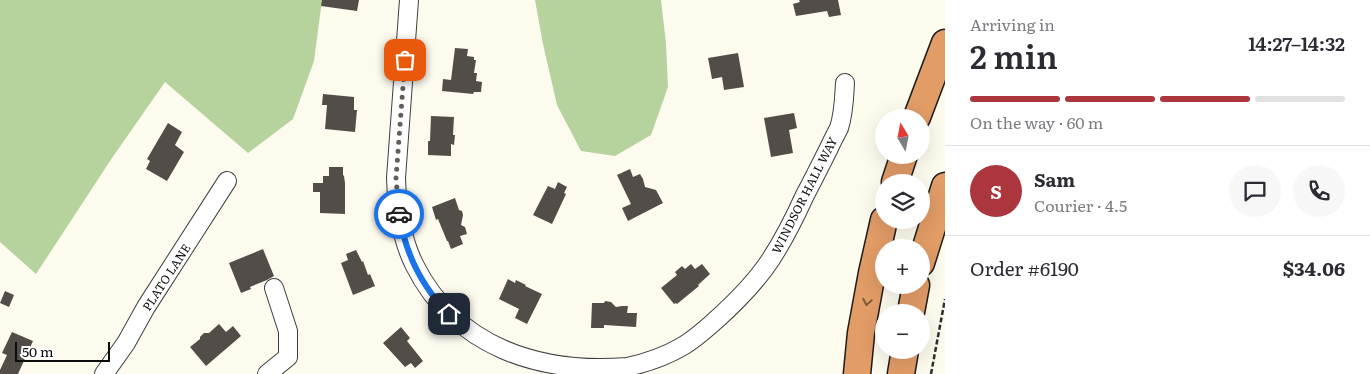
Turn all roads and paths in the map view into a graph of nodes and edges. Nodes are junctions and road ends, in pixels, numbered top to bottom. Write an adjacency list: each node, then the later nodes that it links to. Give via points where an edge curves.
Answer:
1 (409, 0): 14 (street, WINDSOR HALL WAY, via 396,178 397,204 414,265 440,305 475,337 516,360)
2 (945, 44): 5 (highway)
3 (945, 59): 6 (highway)
4 (845, 83): 14 (street, WINDSOR HALL WAY, via 839,128 788,231 753,283 731,307 683,346 661,357 612,370)
5 (919, 109)
6 (920, 109)
7 (227, 181): 15 (street, PLATO LANE)
8 (945, 186): 10 (highway)
9 (882, 229): 17 (highway, one-way to 17, via 861,333)
10 (928, 239)
11 (274, 288): 16 (street, via 288,331 288,357)
12 (945, 299): 19 (path)
13 (904, 359): 18 (highway)
14 (558, 372)
15 (104, 374)
16 (268, 374)
17 (857, 374)
18 (901, 374)
19 (931, 374)

